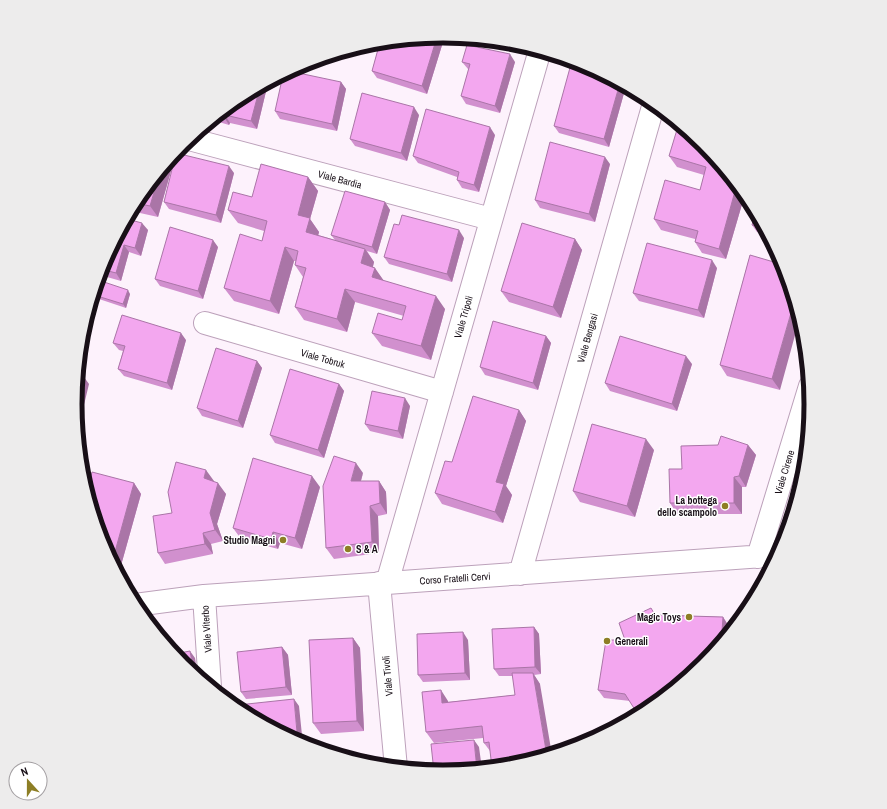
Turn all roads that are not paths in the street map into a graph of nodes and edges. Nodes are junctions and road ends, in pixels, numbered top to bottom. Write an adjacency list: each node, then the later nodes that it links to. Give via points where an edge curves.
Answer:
1 (538, 55): 4 (street, Viale Tripoli)
2 (652, 110): 9 (street, Viale Bengasi)
3 (197, 141): 4 (street, Viale Bardia)
4 (491, 219): 6 (street, Viale Tripoli)
5 (205, 323): 6 (street, Viale Tobruk)
6 (442, 392): 10 (street, Viale Tripoli)
7 (805, 408): 8 (street, Viale Cirene)
8 (770, 559): 9 (street, Corso Fratelli Cervi)
9 (520, 574): 10 (street, Corso Fratelli Cervi)
10 (383, 583): 11 (street, Corso Fratelli Cervi); 14 (street, Viale Tivoli)
11 (204, 596): 12 (street, Corso Fratelli Cervi); 13 (street, Viale Viterbo)
12 (142, 604)
13 (210, 680)
14 (396, 763)

